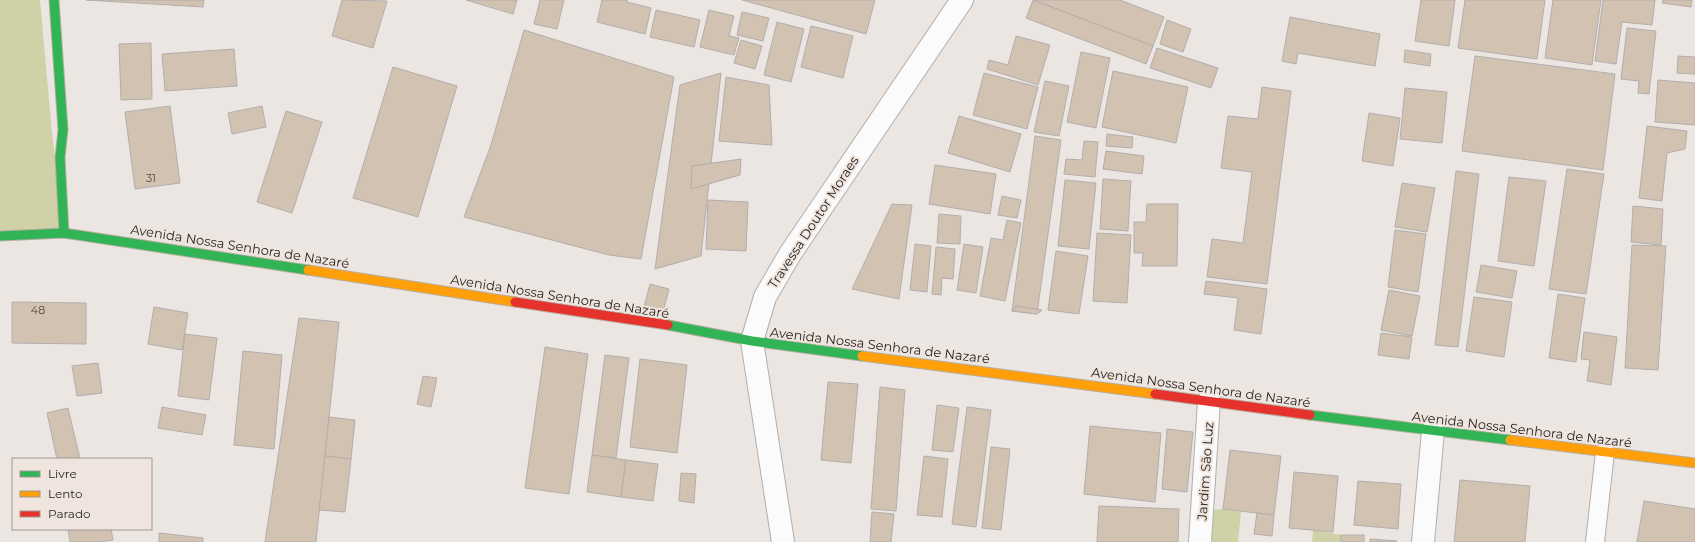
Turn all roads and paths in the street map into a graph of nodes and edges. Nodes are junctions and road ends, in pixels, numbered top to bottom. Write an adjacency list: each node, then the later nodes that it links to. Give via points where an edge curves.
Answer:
1 (54, 0): 4 (main road, via 63,130)
2 (962, 0): 7 (street, Travessa Doutor Moraes, via 790,254 765,297)
3 (52, 133): 4 (main road)
4 (60, 157): 5 (main road)
5 (64, 233): 6 (main road, Avenida Nossa Senhora de Nazaré); 7 (main road, Avenida Nossa Senhora de Nazaré, via 666,325)
6 (0, 236)
7 (752, 341): 8 (main road, Avenida Nossa Senhora de Nazaré); 12 (street, Travessa Doutor Moraes)
8 (1209, 401): 9 (main road, Avenida Nossa Senhora de Nazaré); 13 (street, Jardim São Luz)
9 (1432, 431): 10 (main road, Avenida Nossa Senhora de Nazaré); 14 (street)
10 (1605, 452): 11 (main road, Avenida Nossa Senhora de Nazaré); 15 (lane)
11 (1695, 463)
12 (784, 542)
13 (1200, 542)
14 (1423, 542)
15 (1595, 542)

